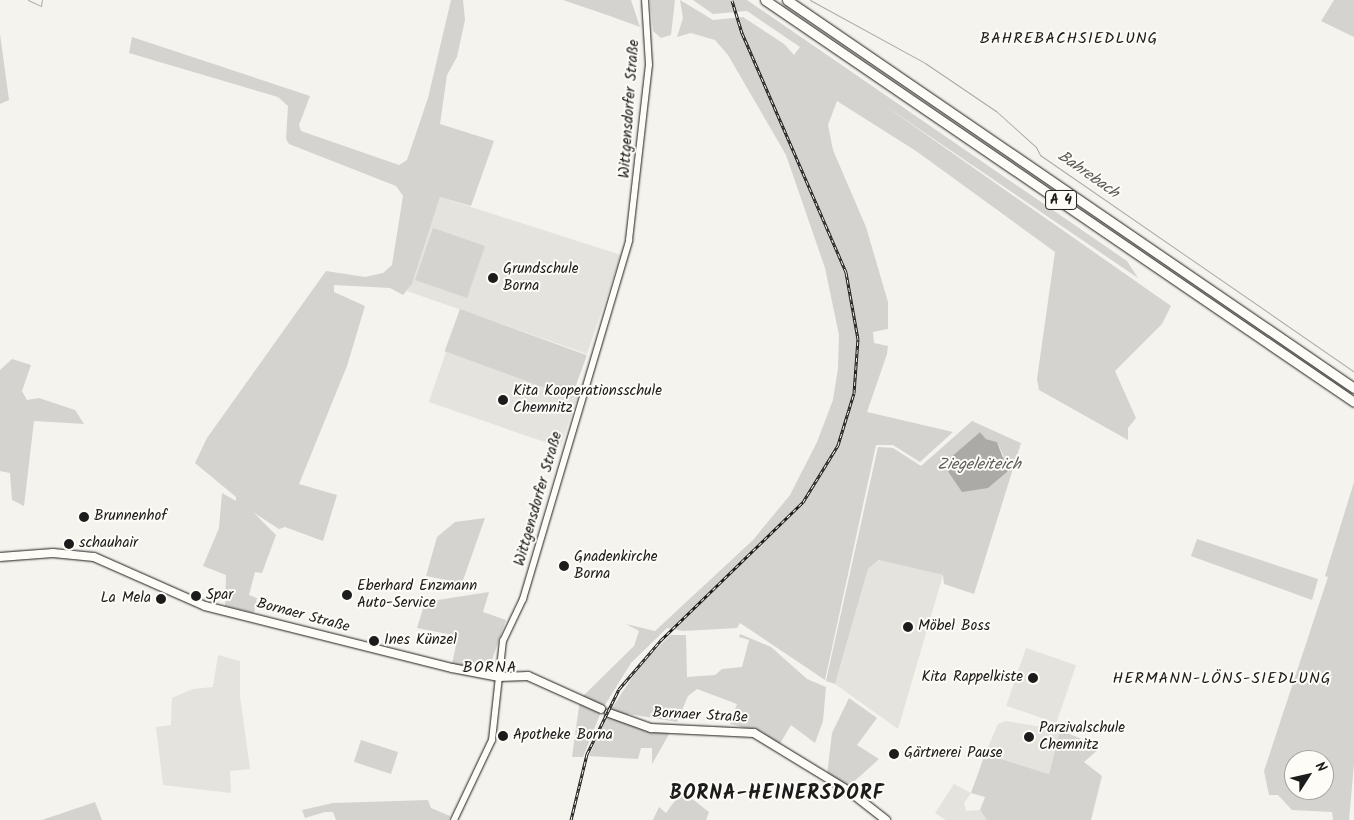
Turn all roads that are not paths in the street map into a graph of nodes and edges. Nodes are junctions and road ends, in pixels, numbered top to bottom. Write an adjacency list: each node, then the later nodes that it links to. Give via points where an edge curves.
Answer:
1 (645, 0): 7 (street, Wittgensdorfer Straße, via 649,64 629,240 524,598 503,640)
2 (766, 0): 5 (highway, A 4)
3 (787, 0): 4 (highway, A 4)
4 (1354, 388)
5 (1354, 402)
6 (0, 557): 7 (main road, Bornaer Straße, via 53,553 94,557 205,606 384,653)
7 (499, 676): 8 (main road, Bornaer Straße, via 536,679); 10 (street, Wittgensdorfer Straße, via 492,740)
8 (601, 709)
9 (609, 713): 11 (main road, Bornaer Straße, via 651,728 754,733 849,791)
10 (454, 820)
11 (886, 820)

